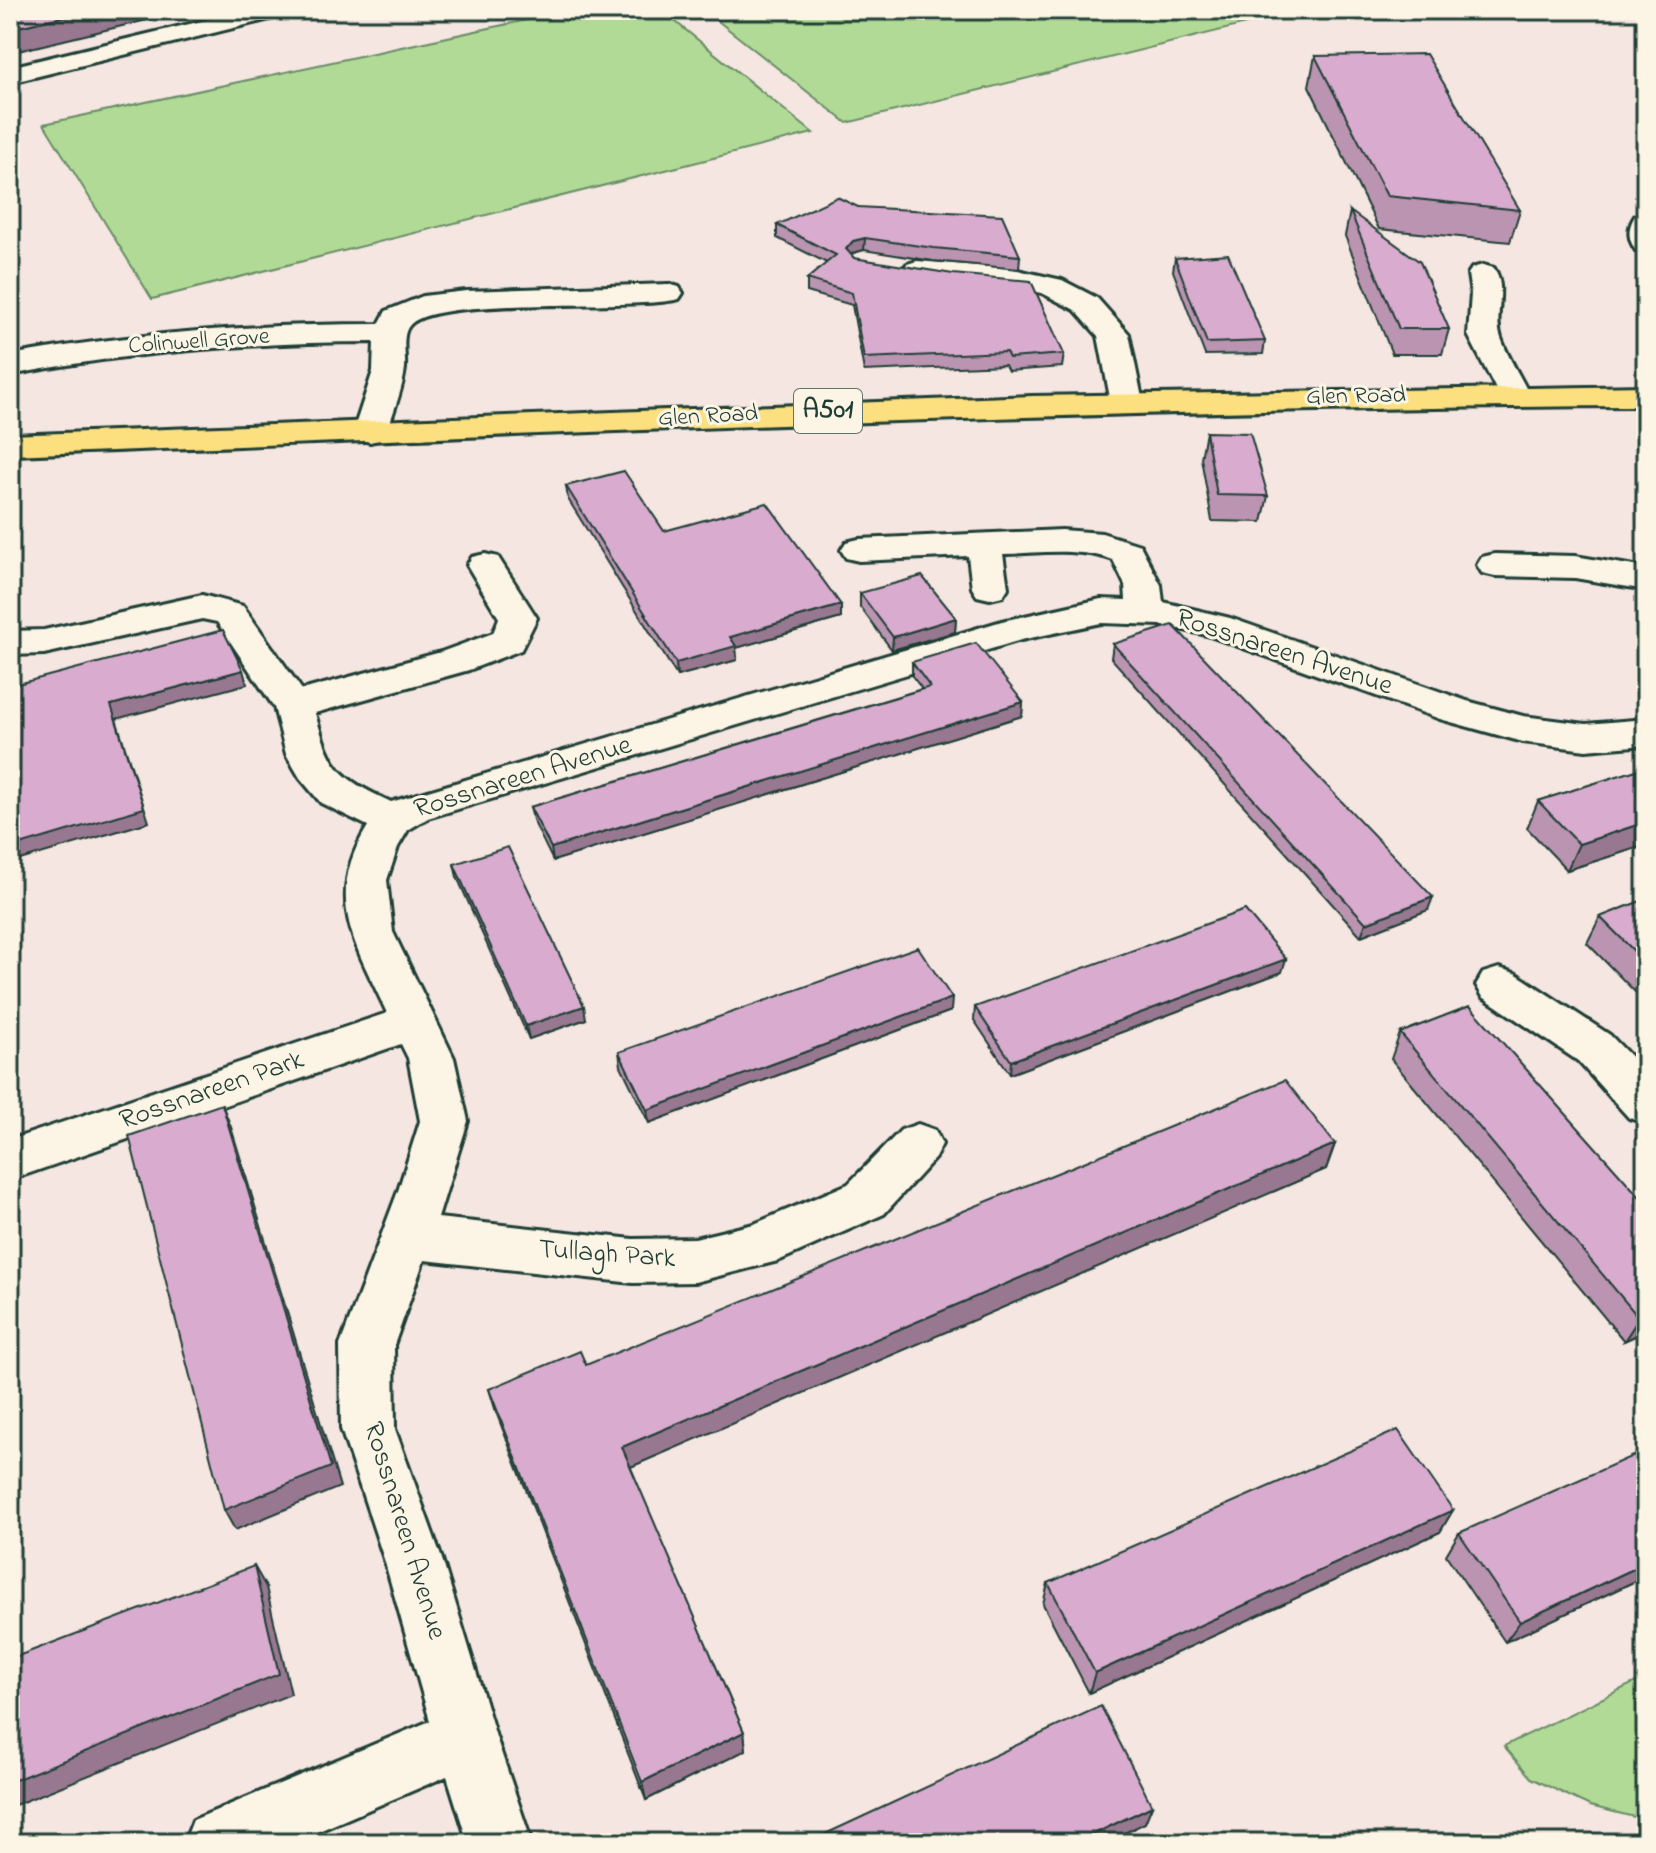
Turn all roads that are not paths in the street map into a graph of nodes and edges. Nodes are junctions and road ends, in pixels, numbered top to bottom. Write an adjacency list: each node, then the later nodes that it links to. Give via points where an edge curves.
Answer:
1 (278, 10): 2 (street)
2 (10, 75)
3 (893, 267): 10 (street, via 1013,278 1051,286 1086,304 1113,334)
4 (1483, 274): 8 (street, via 1484,335)
5 (668, 293): 6 (street, via 423,305 397,318)
6 (390, 333): 7 (street, Colinwell Grove, via 167,342); 11 (street, via 389,371)
7 (10, 365)
8 (1514, 396): 9 (main road, Glen Road / A501); 10 (main road, Glen Road / A501)
9 (1646, 396)
10 (1127, 403): 11 (main road, Glen Road / A501)
11 (370, 432): 12 (main road, Glen Road / A501)
12 (10, 445)
13 (984, 544): 14 (street); 18 (street); 19 (street, via 1075,542 1127,553 1143,585)
14 (859, 550)
15 (485, 565): 21 (street, via 518,618 508,641)
16 (1495, 565): 17 (street, via 1575,567)
17 (1646, 579)
18 (990, 588)
19 (1146, 613): 22 (street, Rossnareen Avenue, via 1217,626 1454,710 1523,729 1586,737); 23 (street, Rossnareen Avenue, via 1101,611 1015,629 413,808)
20 (10, 643): 21 (street, via 44,642 202,607 230,614)
21 (293, 706): 23 (street, via 314,768 336,793)
22 (1646, 732)
23 (393, 820): 25 (street, Rossnareen Avenue, via 366,880 371,932)
24 (1499, 985): 26 (street, via 1594,1048)
25 (413, 1022): 28 (street, Rossnareen Park); 29 (street, Rossnareen Avenue, via 431,1058 444,1121)
26 (1646, 1104)
27 (918, 1144): 29 (street, Tullagh Park, via 866,1199 760,1245 695,1260 633,1261)
28 (10, 1160)
29 (406, 1236): 30 (street, Rossnareen Avenue, via 367,1345 368,1429)
30 (465, 1737): 31 (street); 32 (street, Rossnareen Avenue)
31 (216, 1843)
32 (500, 1843)

